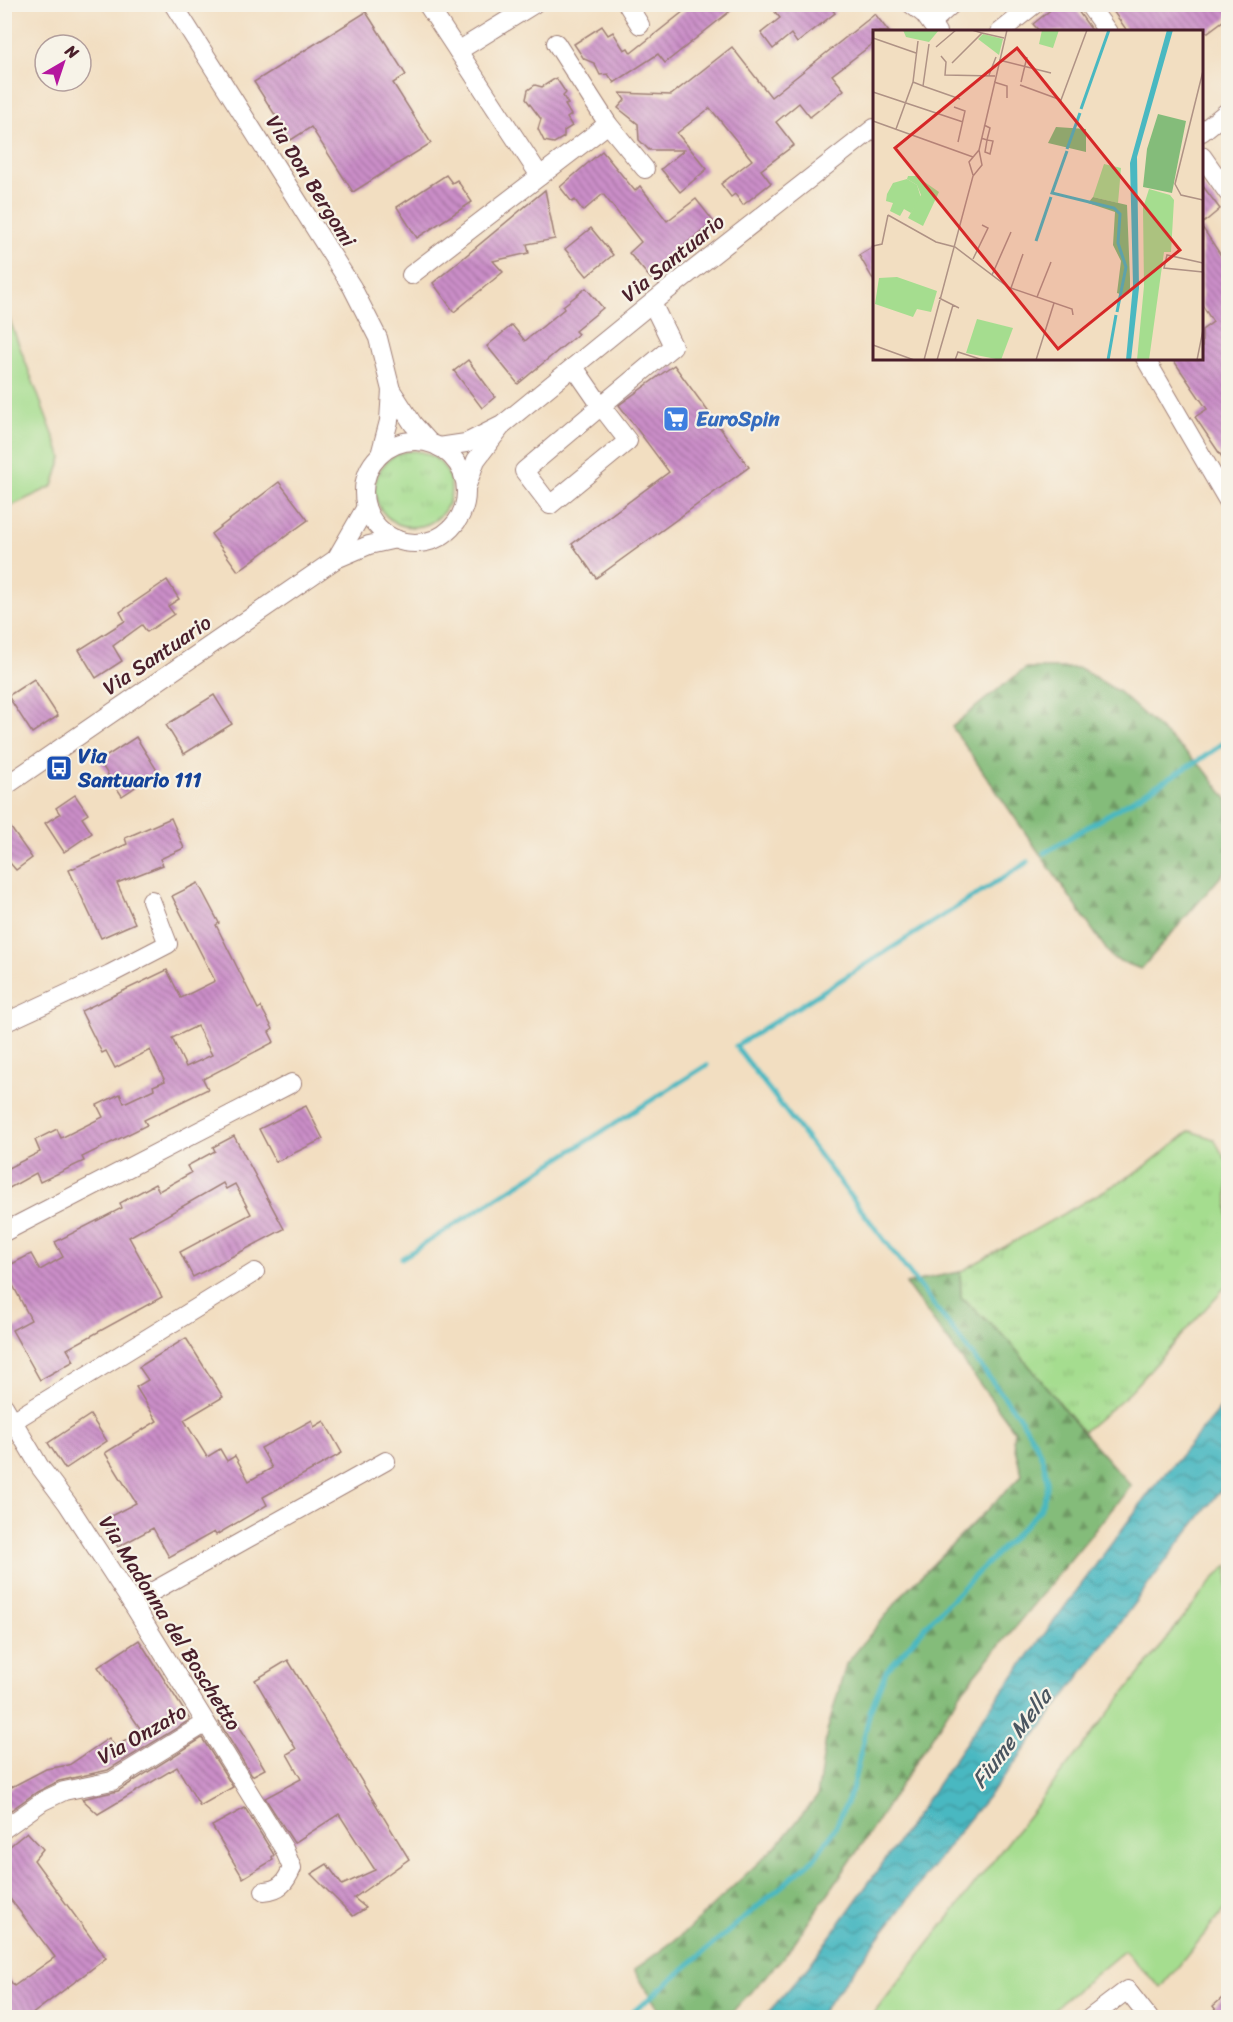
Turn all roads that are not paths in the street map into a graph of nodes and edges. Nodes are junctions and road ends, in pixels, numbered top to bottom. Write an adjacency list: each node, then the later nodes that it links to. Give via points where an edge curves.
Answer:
1 (173, 4): 27 (street, Via Don Bergomi, via 352,287 378,338)
2 (426, 4): 14 (street)
3 (534, 4): 14 (street)
4 (627, 4): 9 (street)
5 (912, 4): 10 (street)
6 (952, 4): 10 (street)
7 (1035, 4): 11 (street)
8 (1088, 4): 12 (street)
9 (640, 25)
10 (934, 27)
11 (1002, 30)
12 (1107, 30)
13 (556, 43): 16 (street)
14 (458, 51): 21 (street)
15 (1228, 111): 18 (street)
16 (609, 124): 20 (street); 21 (street)
17 (873, 129): 24 (street, Via Santuario)
18 (1203, 131)
19 (1203, 157): 22 (street)
20 (645, 170)
21 (540, 176): 23 (street)
22 (1228, 193)
23 (411, 275)
24 (652, 303): 26 (street, Via Santuario); 28 (street, via 673,346)
25 (1146, 360): 33 (street)
26 (574, 367): 28 (street); 29 (street, Via Santuario)
27 (391, 390): 30 (street, Via Don Bergomi, via 413,424); 31 (street, Via Don Bergomi, via 389,421)
28 (601, 406): 28 (street, via 524,471 550,505 628,441)
29 (502, 425): 30 (street, Via Santuario, via 466,442); 32 (street, Via Santuario, via 476,460)
30 (434, 445): 31 (street, via 411,441); 32 (street, via 453,457)
31 (380, 454): 34 (street, via 369,470 364,488)
32 (466, 488): 35 (street, via 465,505 446,533 430,541)
33 (1228, 501)
34 (366, 507): 35 (street, via 383,532); 36 (street, Via Santuario)
35 (396, 539): 36 (street, Via Santuario, via 369,545)
36 (336, 560): 37 (street, Via Santuario)
37 (4, 787)
38 (152, 900): 39 (street, via 168,944)
39 (4, 1023)
40 (292, 1083): 41 (street)
41 (4, 1232)
42 (255, 1272): 43 (street)
43 (9, 1414): 45 (street, Via Madonna del Boschetto)
44 (386, 1461): 45 (street)
45 (132, 1603): 46 (street, Via Madonna del Boschetto)
46 (206, 1723): 47 (street, Via Onzato, via 112,1781 64,1791); 48 (street, Via Madonna del Boschetto, via 292,1868 287,1880 275,1890)
47 (4, 1829)
48 (264, 1891)
49 (1090, 2018): 50 (street, via 1127,1990)
50 (1149, 2018)

